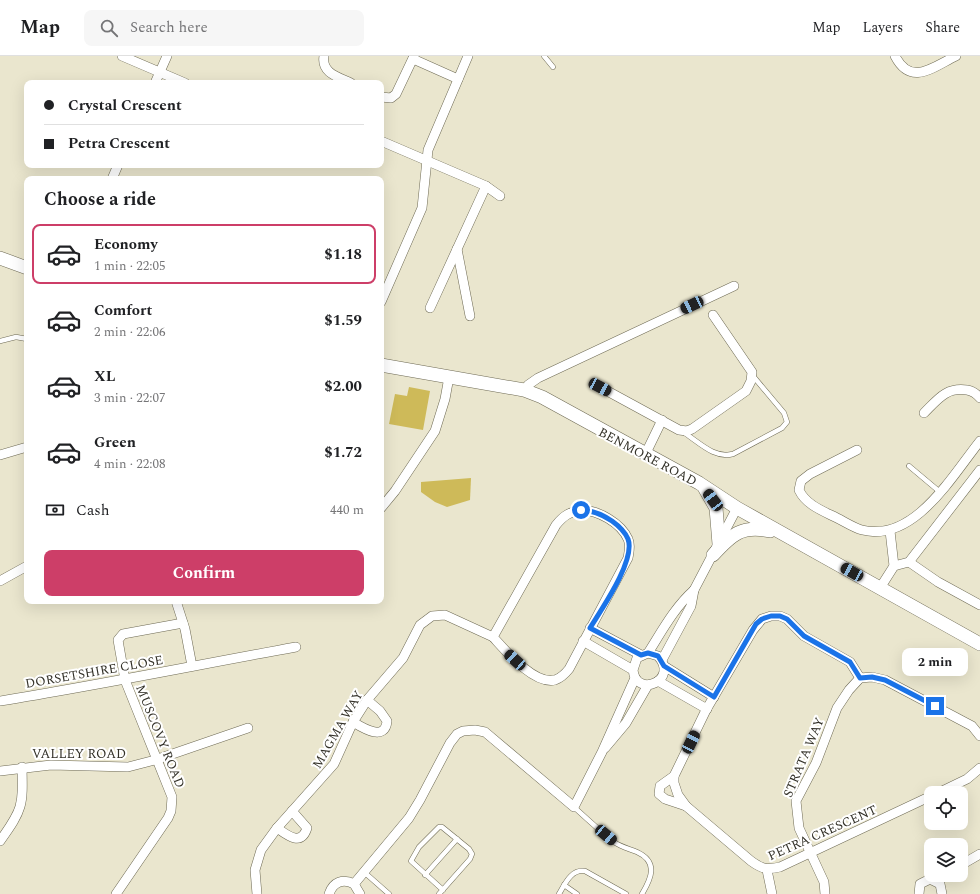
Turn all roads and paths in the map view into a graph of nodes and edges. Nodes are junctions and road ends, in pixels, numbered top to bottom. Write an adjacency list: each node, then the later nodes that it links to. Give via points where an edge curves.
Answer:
1 (122, 56): 10 (street)
2 (167, 56): 10 (street)
3 (324, 56): 14 (street, via 327,71)
4 (468, 56): 11 (street)
5 (544, 56): 9 (lane)
6 (895, 56): 7 (street, via 901,66 913,74)
7 (956, 56)
8 (413, 57): 11 (street); 15 (street, via 396,94 391,98)
9 (553, 67)
10 (160, 72): 12 (street); 13 (street)
11 (458, 79): 17 (street, via 432,139)
12 (156, 80)
13 (178, 80)
14 (345, 80)
15 (384, 97)
16 (384, 142): 17 (street)
17 (427, 161): 18 (street); 24 (street, via 422,208)
18 (486, 186): 19 (street); 20 (street)
19 (500, 196)
20 (457, 249): 25 (street); 27 (street)
21 (0, 258): 22 (street)
22 (24, 267)
23 (734, 286): 34 (street, via 538,378)
24 (384, 295)
25 (430, 308)
26 (713, 315): 31 (street)
27 (470, 316)
28 (24, 338): 29 (lane)
29 (0, 341)
30 (384, 366): 32 (street, BENMORE ROAD)
31 (753, 376): 38 (street, via 746,391 692,429); 38 (lane, via 784,413 787,422 782,428 725,456 718,455)
32 (449, 377): 34 (street, BENMORE ROAD); 48 (street, via 435,431)
33 (600, 387): 37 (street)
34 (524, 390): 43 (street, BENMORE ROAD, via 550,401)
35 (980, 398): 36 (street, via 972,391 952,389)
36 (924, 413)
37 (662, 420): 38 (street); 43 (street)
38 (683, 432)
39 (980, 441): 47 (street)
40 (24, 448): 42 (street)
41 (857, 450): 50 (street, via 810,474 801,481 799,490 813,505 860,530)
42 (0, 455)
43 (646, 455): 46 (street, BENMORE ROAD)
44 (909, 466): 47 (lane)
45 (980, 470): 53 (street)
46 (699, 483): 49 (street, BENMORE ROAD); 52 (street, via 713,500 716,508)
47 (940, 492): 50 (street, via 919,515)
48 (384, 504)
49 (737, 508): 51 (street, BENMORE ROAD); 52 (street)
50 (890, 531): 54 (street)
51 (782, 534): 52 (street, via 755,528 745,529); 57 (street, BENMORE ROAD)
52 (716, 549): 58 (street)
53 (909, 562): 54 (street); 60 (street)
54 (894, 566): 57 (street)
55 (24, 568): 56 (street)
56 (0, 581)
57 (880, 588): 65 (street, BENMORE ROAD)
58 (694, 590): 67 (street, via 684,599); 68 (street, via 691,606)
59 (177, 604): 61 (street)
60 (980, 606)
61 (183, 623): 69 (street); 72 (street, MUSCOVY ROAD, via 121,636 118,642)
62 (590, 628): 63 (street, via 622,571 630,549 626,535 614,523 594,511 581,510 563,516 556,525); 64 (street); 67 (street)
63 (493, 637): 64 (street, via 521,666 549,680 562,677 569,669); 76 (street, MAGMA WAY, via 451,617 432,616 420,625 403,658)
64 (583, 641): 70 (street)
65 (980, 644)
66 (296, 647): 69 (street, DORSETSHIRE CLOSE)
67 (644, 654): 68 (street, via 653,654); 70 (street, via 634,661)
68 (663, 663): 73 (street, via 663,674); 75 (street)
69 (192, 666): 72 (street, DORSETSHIRE CLOSE)
70 (634, 674): 74 (street, via 643,684); 83 (street)
71 (860, 678): 75 (street, via 850,662 804,636 787,619 771,616 756,624); 81 (street, via 885,680); 97 (street, STRATA WAY, via 837,708 816,763 796,801 799,828)
72 (125, 680): 77 (street, DORSETSHIRE CLOSE); 84 (street, MUSCOVY ROAD)
73 (658, 681): 74 (street); 78 (street)
74 (648, 685): 83 (street, via 626,723)
75 (714, 697): 78 (street)
76 (367, 700): 79 (street, MAGMA WAY); 79 (street, via 385,716 387,721 384,728 382,731 374,732)
77 (0, 701)
78 (707, 709): 88 (street)
79 (353, 722): 93 (street, MAGMA WAY, via 334,764)
80 (248, 728): 84 (street, VALLEY ROAD)
81 (976, 728): 82 (street)
82 (980, 736)
83 (602, 752): 92 (street)
84 (155, 760): 85 (street, VALLEY ROAD, via 122,767); 108 (street, MUSCOVY ROAD, via 172,797 171,811)
85 (22, 767): 87 (street, VALLEY ROAD); 96 (street, via 21,807)
86 (979, 770): 89 (street)
87 (0, 771)
88 (674, 776): 91 (street, PETRA CRESCENT, via 678,794); 91 (street, via 660,786 659,794 665,799)
89 (952, 786)
90 (924, 799): 97 (street, PETRA CRESCENT)
91 (686, 806): 100 (street, PETRA CRESCENT, via 751,861)
92 (574, 807): 101 (street, via 485,732 463,731 450,743 409,818); 116 (lane, via 616,843 638,852 648,861 651,869 650,880)
93 (292, 811): 94 (street, MAGMA WAY); 94 (street, via 305,824 305,833 294,839)
94 (277, 828): 109 (street, MAGMA WAY, via 261,850 256,862)
95 (457, 839): 102 (lane); 102 (lane, via 442,827 438,827 420,847 411,861); 107 (lane, via 470,849 472,856)
96 (0, 841)
97 (810, 853): 100 (street, PETRA CRESCENT); 118 (street, STRATA WAY, via 824,882)
98 (980, 854): 99 (street)
99 (968, 861)
100 (767, 870): 117 (street)
101 (364, 872): 105 (street); 112 (lane)
102 (425, 875): 107 (lane)
103 (924, 880): 119 (street, via 918,888)
104 (938, 882): 120 (street, via 942,887)
105 (354, 884): 110 (street, via 339,882); 111 (street)
106 (564, 885): 113 (lane); 114 (lane); 115 (lane, via 572,875 581,870)
107 (441, 892)
108 (116, 894)
109 (257, 894)
110 (329, 894)
111 (360, 894)
112 (389, 894)
113 (558, 894)
114 (577, 894)
115 (626, 894)
116 (642, 894)
117 (772, 894)
118 (825, 894)
119 (919, 894)
120 (942, 894)

